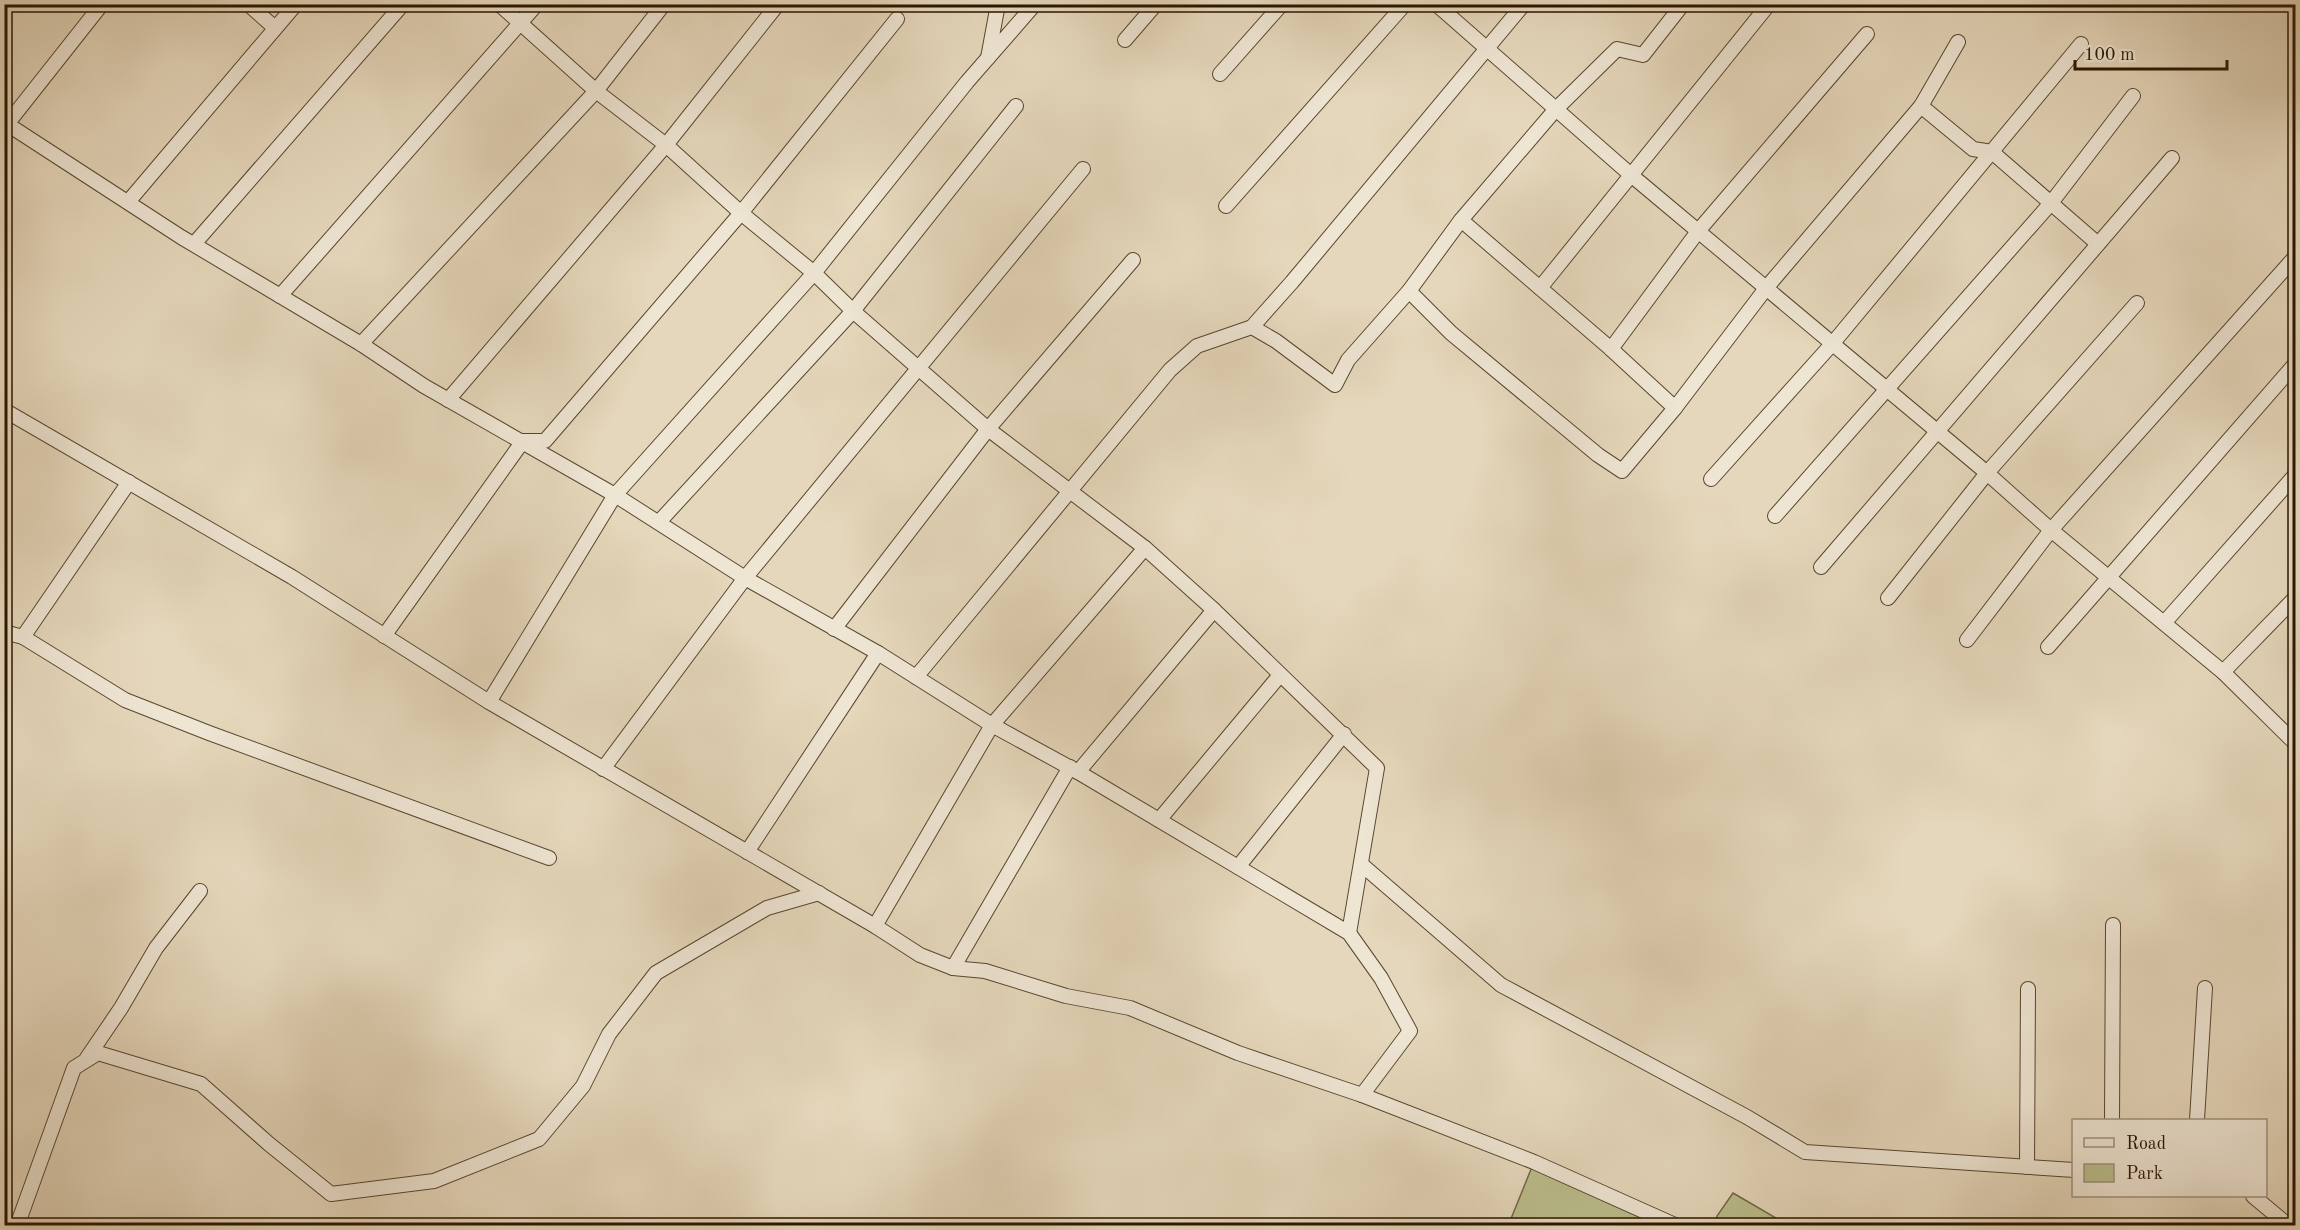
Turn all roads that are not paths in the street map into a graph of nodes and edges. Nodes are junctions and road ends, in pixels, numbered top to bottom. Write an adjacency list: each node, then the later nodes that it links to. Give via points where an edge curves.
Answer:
1 (102, 4): 33 (street)
2 (248, 4): 20 (street)
3 (296, 4): 20 (street)
4 (403, 4): 45 (street)
5 (499, 4): 19 (street)
6 (537, 4): 19 (street)
7 (664, 4): 28 (street)
8 (778, 4): 34 (street)
9 (998, 4): 26 (street)
10 (1035, 4): 26 (street)
11 (1156, 4): 22 (street)
12 (1282, 4): 27 (street)
13 (1405, 4): 41 (street)
14 (1436, 4): 25 (street)
15 (1524, 4): 25 (street)
16 (1683, 4): 32 (street, via 1642,55 1617,49)
17 (1769, 4): 38 (street)
18 (897, 19): 42 (street)
19 (520, 24): 28 (street); 53 (street)
20 (275, 28): 39 (street)
21 (1867, 34): 44 (street)
22 (1125, 40)
23 (1958, 42): 31 (street)
24 (2081, 44): 35 (street)
25 (1488, 49): 32 (street); 56 (street)
26 (988, 60): 49 (street)
27 (1220, 74)
28 (596, 91): 34 (street); 58 (street)
29 (2133, 96): 40 (street)
30 (1016, 106): 55 (street)
31 (1921, 106): 35 (street, via 1973,149); 50 (street)
32 (1556, 109): 38 (street); 43 (street)
33 (6, 126): 39 (street)
34 (666, 145): 42 (street); 63 (street)
35 (1992, 152): 40 (street); 57 (street)
36 (2172, 158): 46 (street)
37 (1083, 169): 61 (street)
38 (1631, 175): 44 (street); 51 (street)
39 (128, 202): 45 (street)
40 (2051, 203): 46 (street); 62 (street)
41 (1226, 206)
42 (741, 213): 49 (street); 68 (street, via 545,441)
43 (1461, 220): 51 (street); 52 (street)
44 (1699, 230): 50 (street); 59 (street)
45 (194, 244): 53 (street)
46 (2098, 244): 67 (street)
47 (2295, 256): 77 (street)
48 (1132, 260): 66 (street)
49 (814, 273): 55 (street); 74 (street)
50 (1767, 287): 57 (street); 64 (street)
51 (1540, 288): 59 (street)
52 (1409, 291): 56 (street, via 1348,360 1335,386); 64 (street, via 1451,333 1622,471)
53 (280, 296): 58 (street)
54 (2137, 303): 69 (street)
55 (853, 311): 61 (street); 76 (street)
56 (1252, 327): 73 (street, via 1197,346 1170,370)
57 (1833, 343): 62 (street); 71 (street)
58 (361, 344): 63 (street)
59 (1611, 349): 64 (street)
60 (2295, 363): 80 (street)
61 (918, 367): 66 (street); 81 (street)
62 (1887, 389): 67 (street); 75 (street)
63 (448, 400): 68 (street)
64 (1675, 408)
65 (4, 410): 72 (street)
66 (988, 429): 73 (street); 86 (street)
67 (1937, 431): 69 (street); 79 (street)
68 (523, 441): 74 (street); 88 (street)
69 (1987, 473): 77 (street); 83 (street)
70 (2295, 474): 85 (street)
71 (1711, 479)
72 (129, 482): 88 (street); 89 (street)
73 (1071, 490): 78 (street); 95 (street)
74 (615, 495): 76 (street); 96 (street)
75 (1775, 516)
76 (659, 522): 81 (street)
77 (2051, 530): 80 (street); 90 (street)
78 (1145, 548): 84 (street); 97 (street)
79 (1821, 567)
80 (2110, 577): 85 (street); 91 (street)
81 (745, 578): 86 (street); 100 (street)
82 (2295, 597): 93 (street)
83 (1888, 598)
84 (1214, 610): 94 (street); 101 (street)
85 (2164, 623): 93 (street)
86 (834, 629): 92 (street)
87 (4, 632): 89 (street)
88 (384, 636): 96 (street)
89 (23, 637): 104 (street, via 125,700)
90 (1967, 640)
91 (2048, 647)
92 (878, 652): 95 (street); 103 (street)
93 (2223, 672): 99 (street)
94 (1280, 675): 98 (street); 102 (street)
95 (916, 676): 97 (street)
96 (489, 702): 100 (street)
97 (992, 725): 101 (street); 110 (street)
98 (1344, 734): 105 (street, via 1377,768); 106 (street)
99 (2295, 744)
100 (603, 768): 103 (street)
101 (1074, 770): 102 (street); 112 (street)
102 (1159, 820): 106 (street)
103 (747, 852): 108 (street)
104 (549, 858)
105 (1361, 864): 111 (street); 119 (street, via 1501,985 1805,1152)
106 (1238, 867): 111 (street)
107 (200, 891): 115 (street, via 156,948)
108 (819, 893): 110 (street); 115 (street, via 767,908 656,973 609,1034 584,1086 539,1139 434,1181 331,1194 201,1084 98,1053)
109 (2113, 925): 117 (street)
110 (875, 926): 112 (street, via 920,955)
111 (1349, 933): 116 (street, via 1381,978 1410,1031)
112 (953, 968): 116 (street, via 985,971 1066,996 1130,1008 1238,1053)
113 (2205, 988): 118 (street)
114 (2028, 989): 119 (street)
115 (84, 1062): 122 (street, via 74,1068)
116 (1362, 1095): 123 (street, via 1534,1162)
117 (2112, 1119)
118 (2197, 1119)
119 (2027, 1167): 120 (street)
120 (2072, 1170)
121 (2254, 1197): 124 (street)
122 (17, 1226)
123 (1677, 1226)
124 (2289, 1226)

